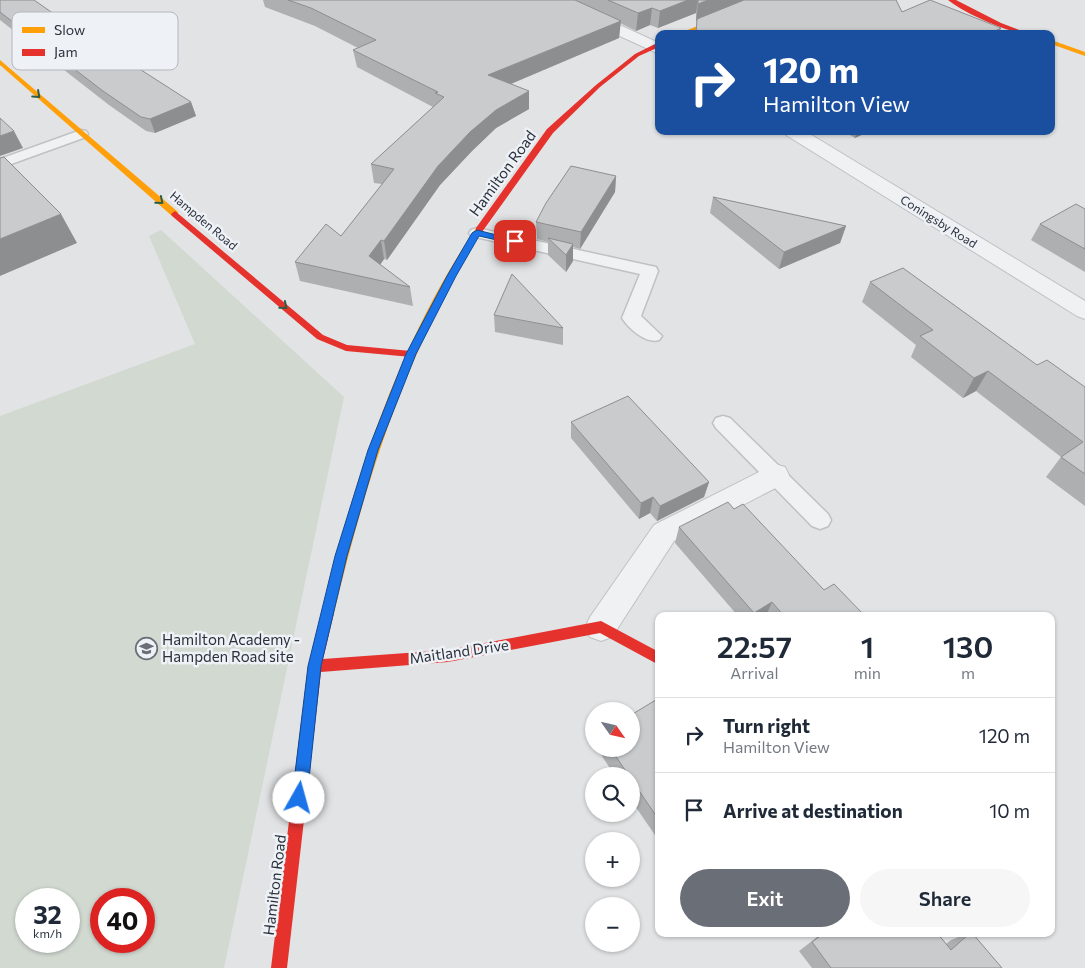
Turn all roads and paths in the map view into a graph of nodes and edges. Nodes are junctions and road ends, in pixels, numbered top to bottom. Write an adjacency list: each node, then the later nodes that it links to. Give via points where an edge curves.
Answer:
1 (553, 0): 7 (street)
2 (766, 0): 4 (street)
3 (950, 0): 5 (street)
4 (691, 30)
5 (1016, 30)
6 (1055, 43): 9 (street)
7 (655, 46)
8 (655, 48): 14 (street, Hamilton Road, via 637,55 550,131)
9 (1085, 54)
10 (0, 62): 11 (street, Hampden Road, one-way to 11)
11 (81, 134): 13 (lane); 17 (street, Hampden Road, one-way to 17, via 320,337 346,348)
12 (799, 135): 15 (street, Coningsby Road)
13 (0, 164)
14 (477, 233): 16 (lane, via 650,271 632,318); 17 (street, Hamilton Road)
15 (1085, 311)
16 (653, 336)
17 (411, 354): 23 (street, Hamilton Road, via 373,450 341,556)
18 (723, 423): 19 (lane)
19 (775, 475): 20 (lane); 21 (street, via 664,533)
20 (820, 520)
21 (601, 627): 22 (street); 23 (street, Maitland Drive, via 448,656)
22 (655, 657)
23 (315, 666): 24 (street, Hamilton Road)
24 (279, 968)

